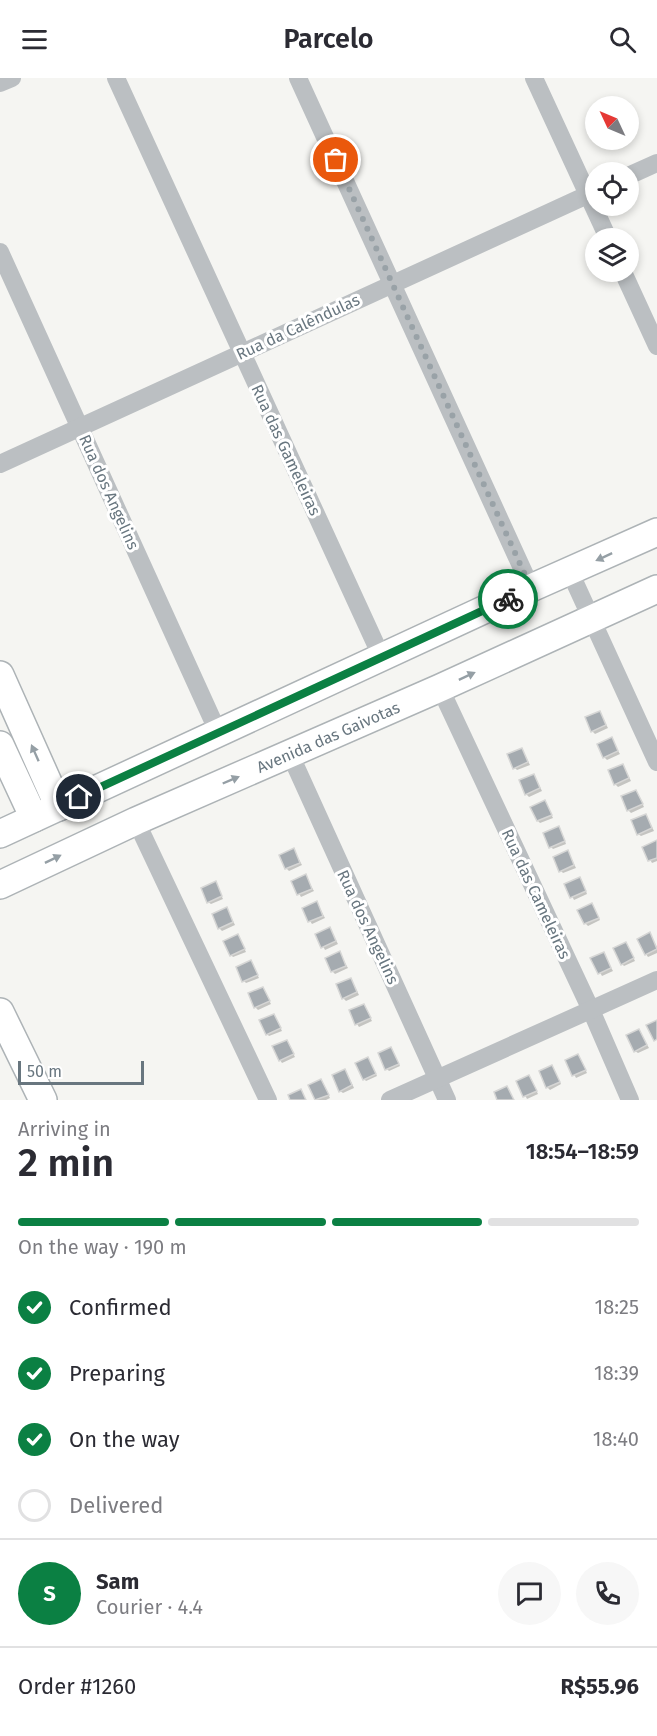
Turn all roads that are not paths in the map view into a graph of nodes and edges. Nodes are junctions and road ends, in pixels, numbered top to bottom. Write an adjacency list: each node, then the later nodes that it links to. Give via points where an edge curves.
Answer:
1 (12, 78): 5 (street)
2 (116, 78): 14 (street, Rua das Gameleiras)
3 (298, 78): 12 (street)
4 (534, 78): 8 (street)
5 (0, 84)
6 (657, 163): 7 (street)
7 (639, 171)
8 (585, 179)
9 (585, 196): 12 (street, Rua da Calêndulas)
10 (0, 252): 15 (street, Rua dos Angelins)
11 (628, 282): 13 (street)
12 (392, 284): 14 (street, Rua da Calêndulas); 19 (street)
13 (657, 346)
14 (242, 353): 15 (street, Rua da Calêndulas); 22 (street, Rua das Gameleiras)
15 (80, 427): 16 (street, Rua da Calêndulas); 25 (street, Rua dos Angelins)
16 (0, 464)
17 (657, 532): 18 (street, one-way to 18)
18 (570, 572): 19 (street); 21 (street)
19 (531, 588): 22 (street)
20 (657, 589): 21 (street, Avenida das Gaivotas)
21 (592, 619): 24 (street, Avenida das Gaivotas, one-way to 21); 28 (street)
22 (382, 658): 25 (street)
23 (0, 675): 29 (street, one-way to 23)
24 (440, 688): 27 (street, Avenida das Gaivotas); 35 (street, Rua das Cameleiras)
25 (218, 732): 29 (street)
26 (0, 745): 30 (street)
27 (290, 754): 31 (street, Avenida das Gaivotas, one-way to 27); 37 (street, Rua dos Angelins)
28 (657, 762)
29 (59, 807): 30 (street)
30 (34, 818): 32 (street)
31 (136, 821): 33 (street, Avenida das Gaivotas, one-way to 31); 39 (street)
32 (0, 834)
33 (0, 885)
34 (657, 980): 35 (street)
35 (591, 1010): 37 (street); 42 (street, Rua das Cameleiras)
36 (0, 1012): 38 (street)
37 (438, 1079): 40 (street); 41 (street, Rua dos Angelins)
38 (43, 1100)
39 (268, 1100)
40 (390, 1100)
41 (447, 1100)
42 (630, 1100)

